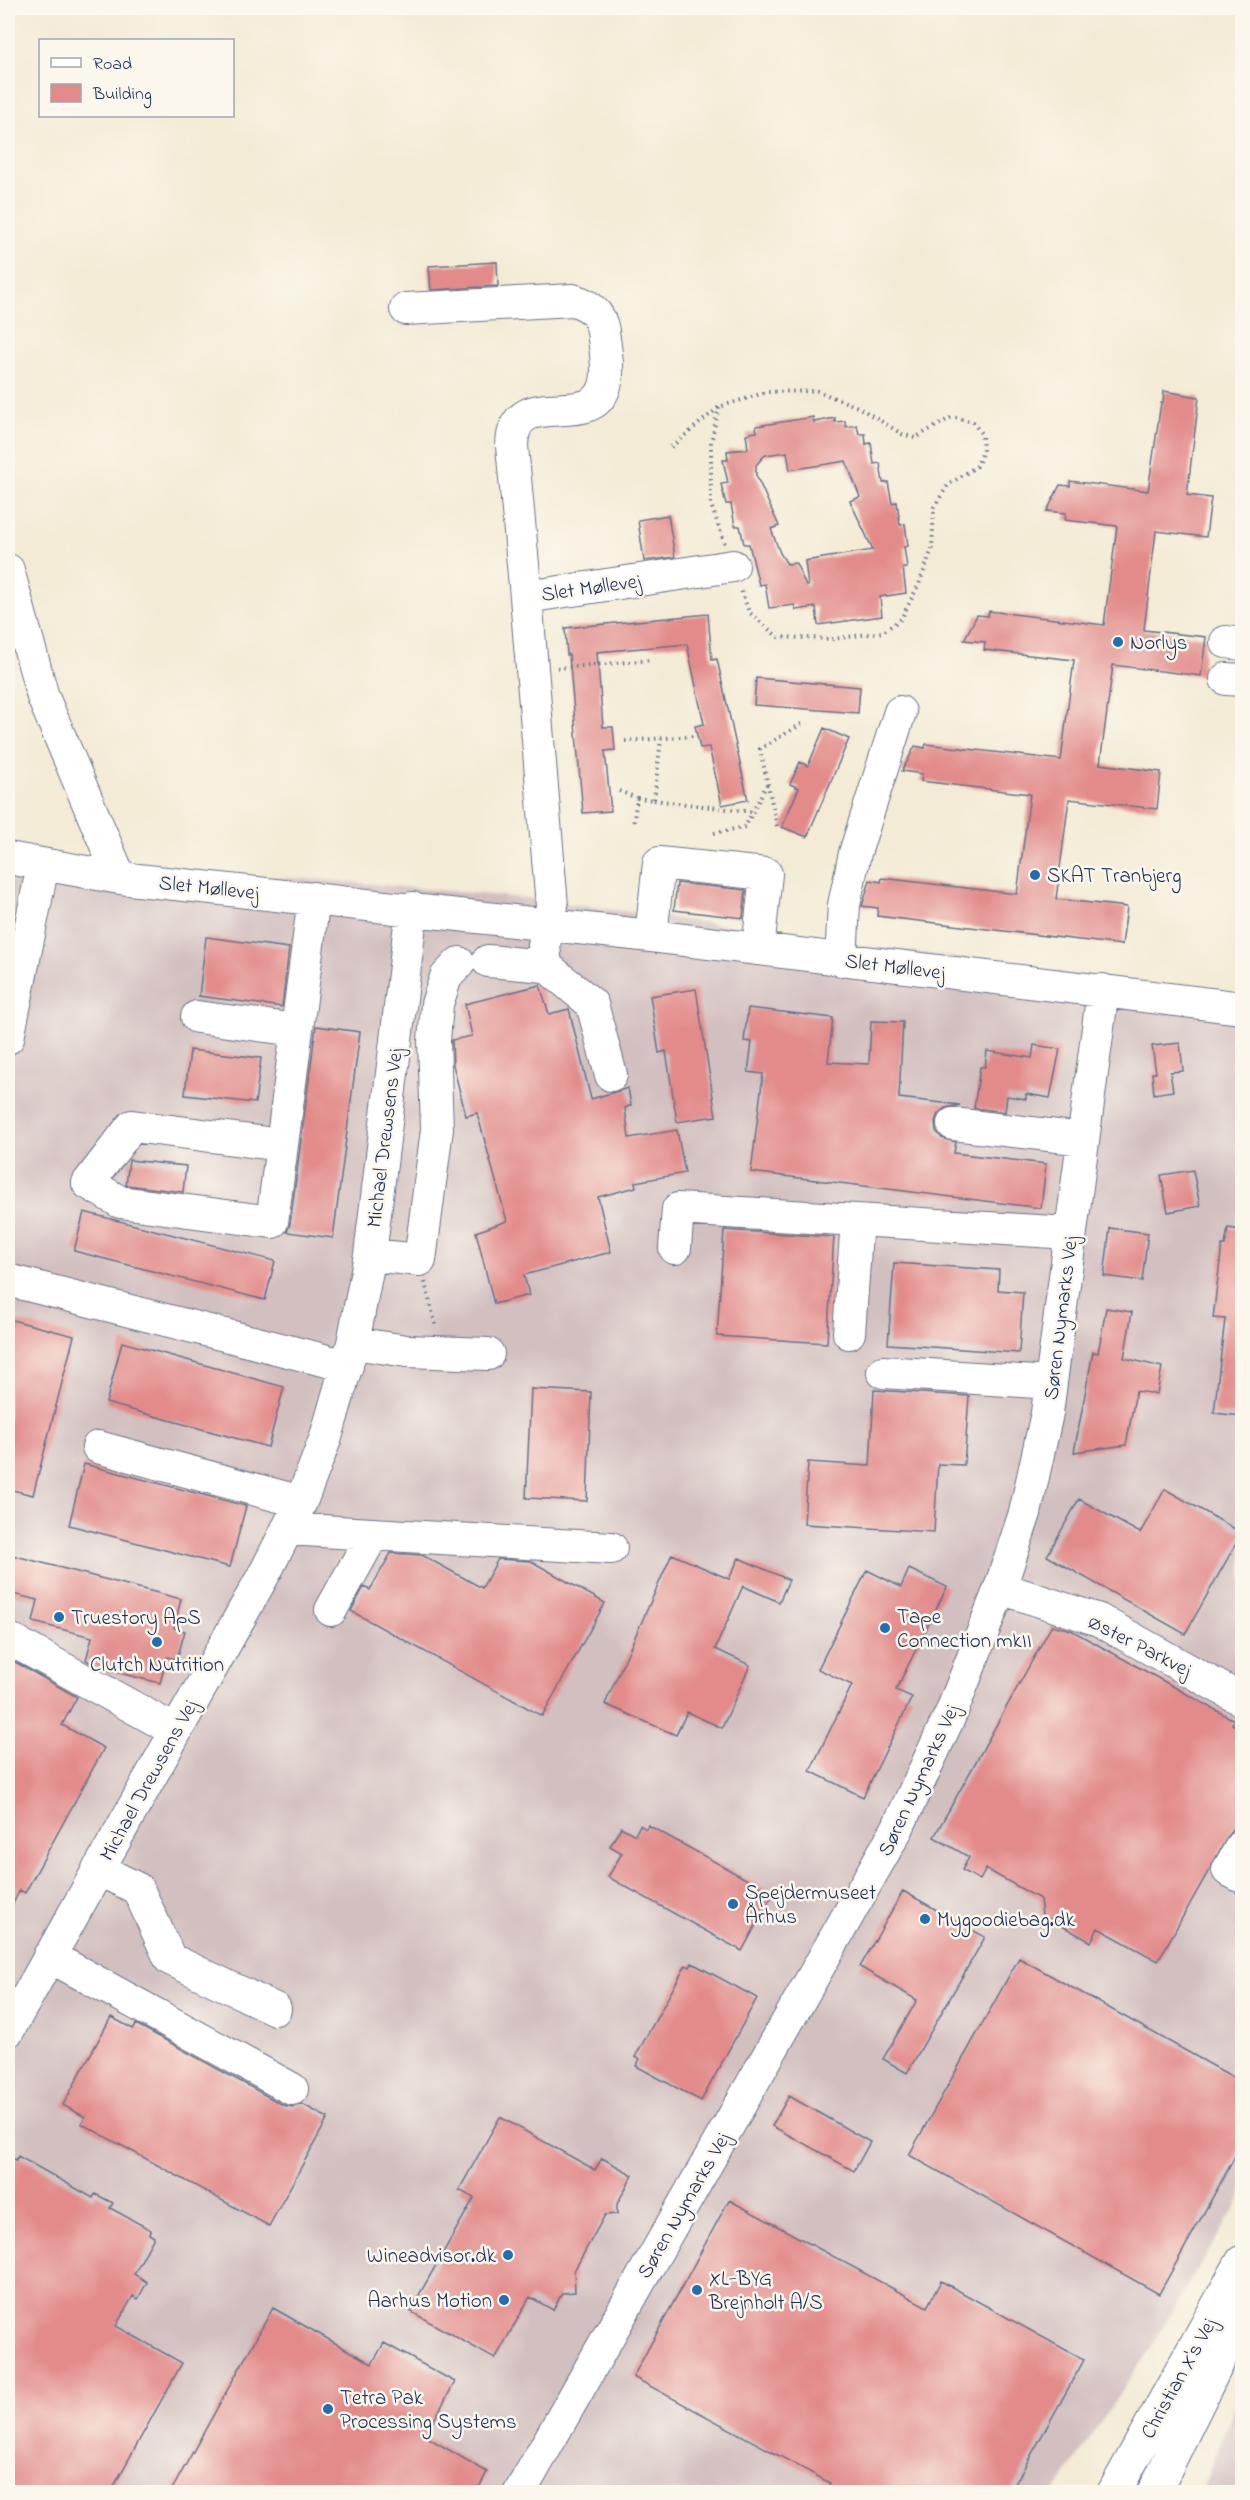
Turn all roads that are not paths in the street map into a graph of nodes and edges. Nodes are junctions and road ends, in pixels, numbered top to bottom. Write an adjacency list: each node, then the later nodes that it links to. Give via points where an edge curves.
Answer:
1 (406, 309): 4 (street, via 573,300 584,303 600,317 606,356 606,385 602,394 587,406 527,414 514,429 512,446)
2 (733, 566): 4 (street, Slet Møllevej)
3 (8, 570): 8 (street, via 43,697)
4 (526, 597): 11 (street, Slet Møllevej, via 552,906)
5 (900, 712): 14 (street, via 855,853 843,905)
6 (8, 858): 7 (street, Slet Møllevej)
7 (44, 865): 8 (street, Slet Møllevej); 20 (street)
8 (120, 878): 9 (street, Slet Møllevej)
9 (314, 898): 10 (street, Slet Møllevej); 19 (street)
10 (412, 909): 11 (street, Slet Møllevej); 23 (street, Michael Drewsens Vej)
11 (548, 924): 12 (street, Slet Møllevej); 15 (street)
12 (651, 936): 13 (street, Slet Møllevej); 13 (street, via 659,863 766,874)
13 (758, 949): 14 (street, Slet Møllevej)
14 (841, 960): 16 (street, Slet Møllevej)
15 (546, 966): 21 (street, via 592,1004); 26 (street, via 474,962 446,976 437,1004 434,1041)
16 (1103, 990): 17 (street, Slet Møllevej); 24 (street, Søren Nymarks Vej)
17 (1242, 1008)
18 (197, 1017): 19 (street)
19 (297, 1030): 25 (street)
20 (8, 1038)
21 (611, 1075)
22 (953, 1124): 24 (street)
23 (384, 1137): 26 (street); 30 (street, Michael Drewsens Vej)
24 (1083, 1139): 28 (street, Søren Nymarks Vej)
25 (282, 1145): 25 (street, via 272,1222 120,1202 88,1183 132,1126)
26 (435, 1145): 30 (street, via 420,1260)
27 (857, 1220): 28 (street); 29 (street, via 678,1209); 32 (street)
28 (1070, 1233): 36 (street, Søren Nymarks Vej)
29 (675, 1248)
30 (370, 1254): 34 (street, Michael Drewsens Vej)
31 (8, 1280): 34 (street)
32 (849, 1333)
33 (488, 1354): 34 (street, via 407,1351)
34 (350, 1355): 38 (street, Michael Drewsens Vej, via 326,1437)
35 (883, 1372): 36 (street)
36 (1051, 1383): 42 (street, Søren Nymarks Vej, via 1025,1513)
37 (98, 1447): 38 (street)
38 (301, 1502): 39 (street, Michael Drewsens Vej)
39 (287, 1529): 40 (street); 46 (street, Michael Drewsens Vej)
40 (373, 1534): 41 (street); 43 (street)
41 (610, 1548)
42 (1000, 1588): 45 (street, Øster Parkvej, via 1099,1620); 56 (street, Søren Nymarks Vej, via 952,1711 897,1829)
43 (331, 1610)
44 (8, 1638): 46 (street)
45 (1242, 1700)
46 (176, 1731): 48 (street, Michael Drewsens Vej)
47 (1242, 1845): 49 (street, via 1228,1870)
48 (98, 1869): 50 (street, Michael Drewsens Vej); 51 (street, Michael Drewsens Vej, via 138,1889 170,1959)
49 (1242, 1877)
50 (49, 1956): 52 (street, Michael Drewsens Vej); 53 (street)
51 (275, 2009)
52 (8, 2031)
53 (292, 2089)
54 (1239, 2268): 57 (main road, Christian X's Vej); 58 (main road)
55 (1242, 2313): 59 (main road, Christian X's Vej)
56 (520, 2493)
57 (1114, 2493)
58 (1134, 2493)
59 (1154, 2493)

